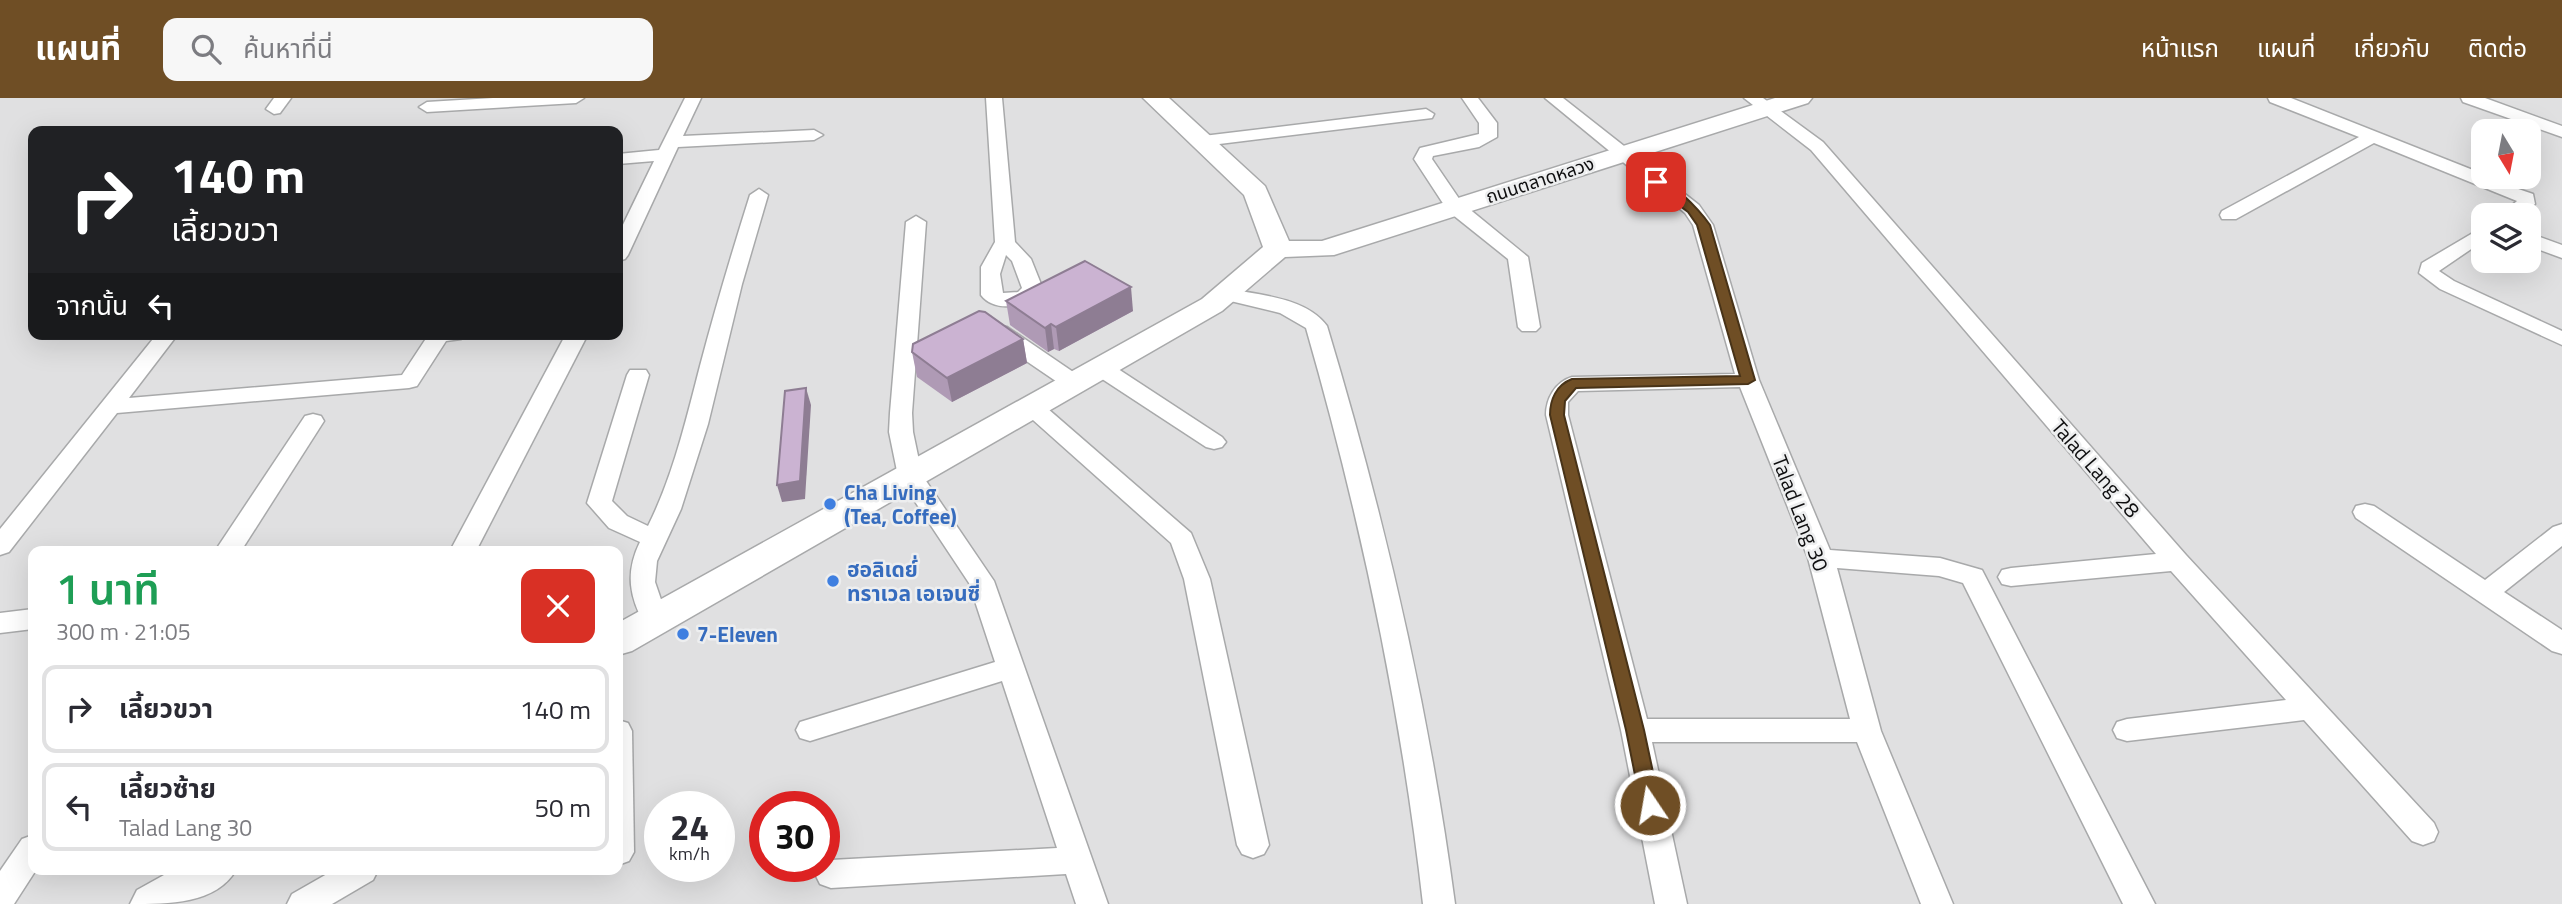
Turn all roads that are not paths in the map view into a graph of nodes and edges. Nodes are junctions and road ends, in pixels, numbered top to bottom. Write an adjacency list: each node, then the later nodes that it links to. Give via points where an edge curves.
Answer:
1 (576, 98): 11 (street)
2 (692, 98): 17 (street)
3 (994, 98): 27 (street)
4 (1155, 98): 16 (main road)
5 (1470, 98): 22 (street, via 1488,123 1488,137 1423,155 1428,170)
6 (1553, 98): 18 (street, Talad Lang 30)
7 (1800, 98): 10 (main road, ถนนตลาดหลวง)
8 (2276, 98): 15 (street)
9 (2469, 98): 13 (street)
10 (1759, 103): 18 (main road, ถนนตลาดหลวง); 53 (street, Talad Lang 28, via 1817,146)
11 (427, 107)
12 (1426, 114): 16 (street)
13 (2562, 132)
14 (814, 135): 17 (street)
15 (2373, 137): 21 (street, via 2526,198); 23 (street)
16 (1203, 141): 29 (main road, via 1256,192)
17 (669, 149): 19 (street); 25 (street)
18 (1621, 155): 22 (main road, ถนนตลาดหลวง); 40 (street, Talad Lang 30, via 1692,209 1703,225)
19 (623, 158)
20 (759, 195): 48 (street, via 696,424 669,509)
21 (2526, 203)
22 (1455, 207): 29 (main road, ถนนตลาดหลวง, via 1324,249); 33 (street, via 1518,257)
23 (2230, 215)
24 (916, 222): 45 (street, via 901,412)
25 (626, 225)
26 (2471, 241): 34 (street, via 2429,267 2429,272 2447,285)
27 (1005, 243): 32 (street, via 991,269 990,290); 32 (street, via 1021,259 1033,289 1016,299)
28 (2541, 244): 30 (street)
29 (1278, 248): 31 (main road)
30 (2562, 253)
31 (1225, 294): 39 (main road); 78 (street, via 1294,312 1310,318 1316,326 1384,585 1428,814)
32 (995, 298): 39 (street, via 989,318 995,328)
33 (1529, 327)
34 (2562, 339)
35 (163, 340): 41 (street)
36 (436, 340): 41 (street, via 409,381)
37 (574, 340): 51 (street)
38 (638, 375): 48 (street, via 599,503 618,522)
39 (1087, 376): 42 (main road); 44 (street)
40 (1748, 380): 52 (street, Talad Lang 30); 64 (street, via 1572,384 1558,401 1557,415)
41 (108, 407): 49 (street)
42 (1032, 407): 45 (main road); 68 (street, via 1182,539 1198,579)
43 (313, 421): 50 (street)
44 (1214, 442)
45 (910, 476): 57 (main road); 61 (street, via 977,572)
46 (2365, 512): 55 (street)
47 (2562, 533): 55 (street)
48 (653, 538): 57 (street, via 642,582)
49 (0, 546)
50 (231, 546)
51 (466, 546)
52 (1821, 558): 66 (street, Talad Lang 30); 81 (street, via 1940,567 1973,577)
53 (2177, 561): 54 (street); 62 (street, Talad Lang 28)
54 (2011, 577)
55 (2486, 593): 60 (street)
56 (28, 620): 58 (street)
57 (656, 620): 59 (main road)
58 (0, 623)
59 (623, 638)
60 (2562, 645)
61 (1011, 668): 63 (street); 70 (street)
62 (2313, 708): 65 (street); 67 (street, Talad Lang 28)
63 (810, 730)
64 (1635, 730): 66 (street); 79 (street)
65 (2127, 730)
66 (1867, 731): 80 (street, Talad Lang 30)
67 (2423, 832)
68 (1253, 845)
69 (28, 856): 74 (street)
70 (1077, 860): 71 (street); 77 (street)
71 (840, 873)
72 (204, 875): 75 (main road)
73 (353, 875): 76 (street)
74 (0, 898)
75 (156, 903)
76 (303, 904)
77 (1092, 904)
78 (1439, 904)
79 (1671, 904)
80 (1937, 904)
81 (2139, 904)

